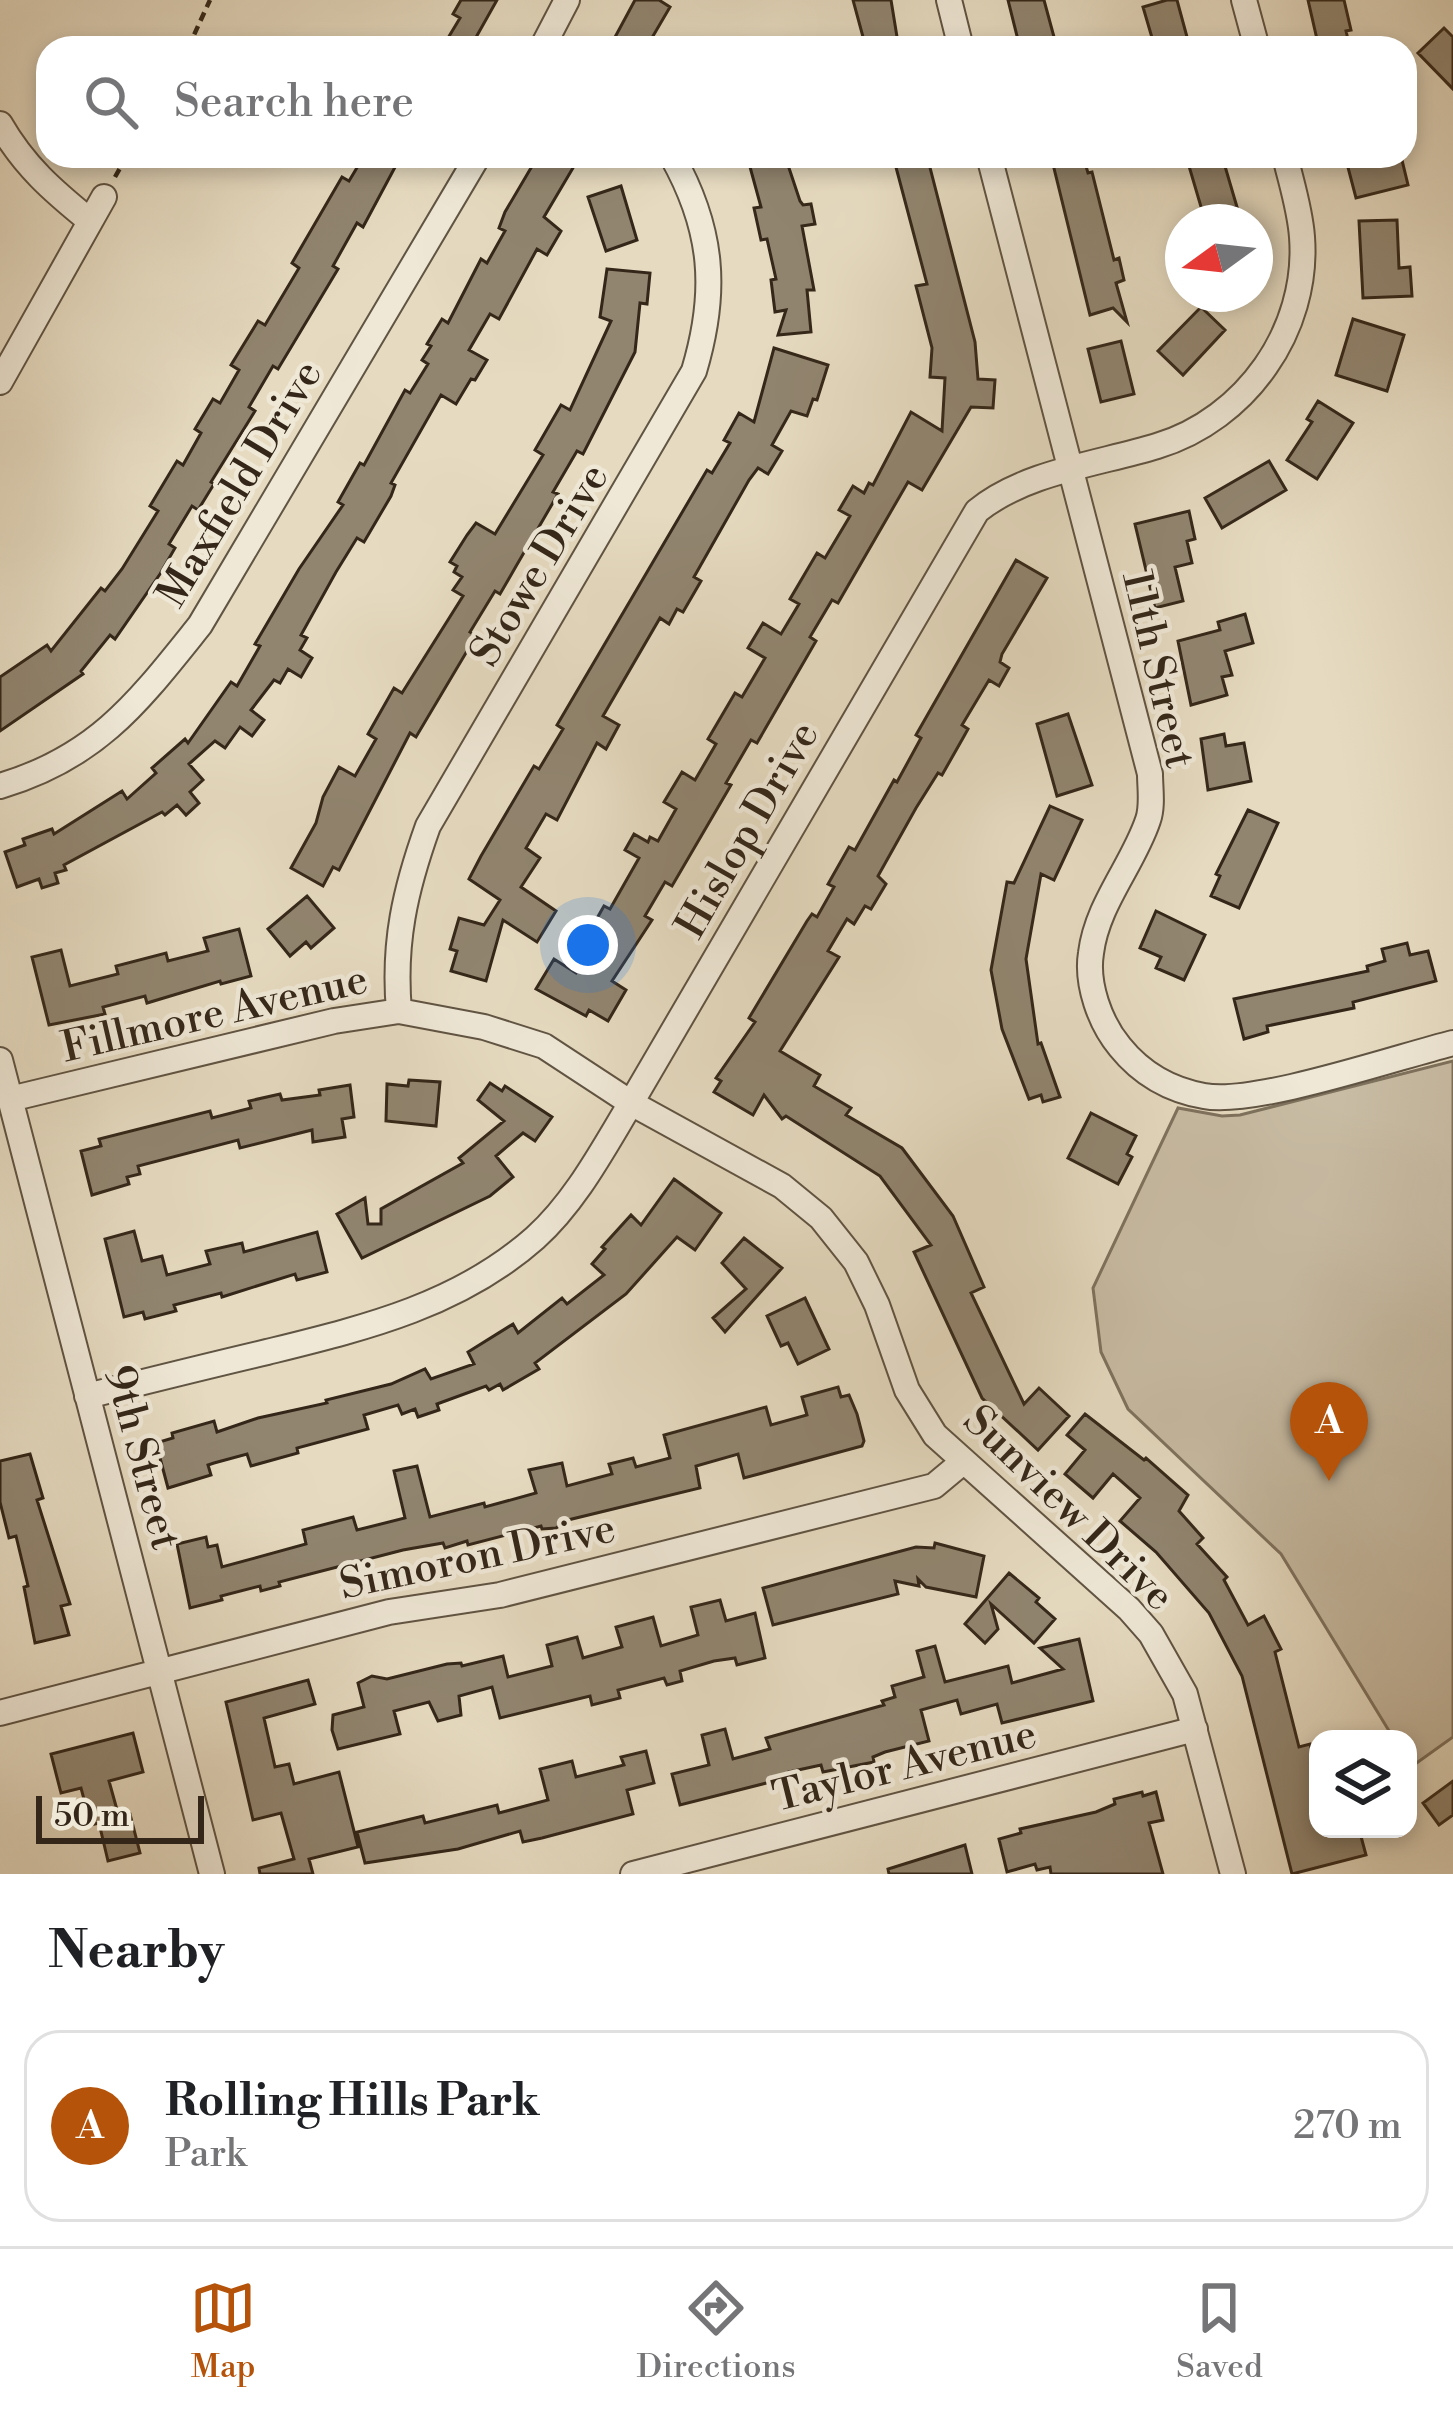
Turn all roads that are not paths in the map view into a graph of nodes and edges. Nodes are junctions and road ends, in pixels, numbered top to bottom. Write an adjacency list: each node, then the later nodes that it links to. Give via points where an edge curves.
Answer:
1 (567, 0): 4 (street)
2 (949, 0): 5 (street)
3 (1244, 0): 6 (street)
4 (549, 36)
5 (959, 36)
6 (1253, 36)
7 (0, 124): 13 (street, via 41,182)
8 (471, 168): 16 (street, Maxfield Drive, via 200,625 97,742)
9 (678, 168): 17 (street, Stowe Drive, via 708,253 709,315 694,371 428,826 406,886 395,968)
10 (992, 168): 15 (street, 11th Street)
11 (1287, 168): 15 (street, Hislop Drive, via 1302,238 1298,294 1258,377 1193,431)
12 (104, 197): 13 (street)
13 (90, 221): 14 (street)
14 (0, 382)
15 (1071, 471): 18 (street, 11th Street, via 1150,774 1150,816 1090,956 1093,994 1111,1036 1134,1065 1207,1097 1250,1096); 21 (street, Hislop Drive, via 1018,487 977,511)
16 (0, 786)
17 (399, 1011): 20 (street, Fillmore Avenue); 21 (street, Fillmore Avenue, via 544,1046)
18 (1453, 1042)
19 (0, 1060): 20 (street, 9th Street)
20 (10, 1099): 22 (street, 9th Street)
21 (632, 1103): 22 (street, Hislop Drive, via 585,1179 538,1235 487,1276 374,1326); 23 (street, Sunview Drive, via 782,1186 820,1218 856,1262 907,1390 934,1435)
22 (87, 1396): 24 (street, 9th Street)
23 (964, 1461): 24 (street, Simoron Drive, via 934,1486 911,1492); 26 (street, Sunview Drive, via 1150,1634)
24 (159, 1671): 25 (street, Simoron Drive); 28 (street, 9th Street)
25 (0, 1713)
26 (1195, 1729): 27 (street, Taylor Avenue); 30 (street, Sunview Drive)
27 (681, 1868): 29 (street, Taylor Avenue)
28 (212, 1874)
29 (633, 1874)
30 (1233, 1874)

